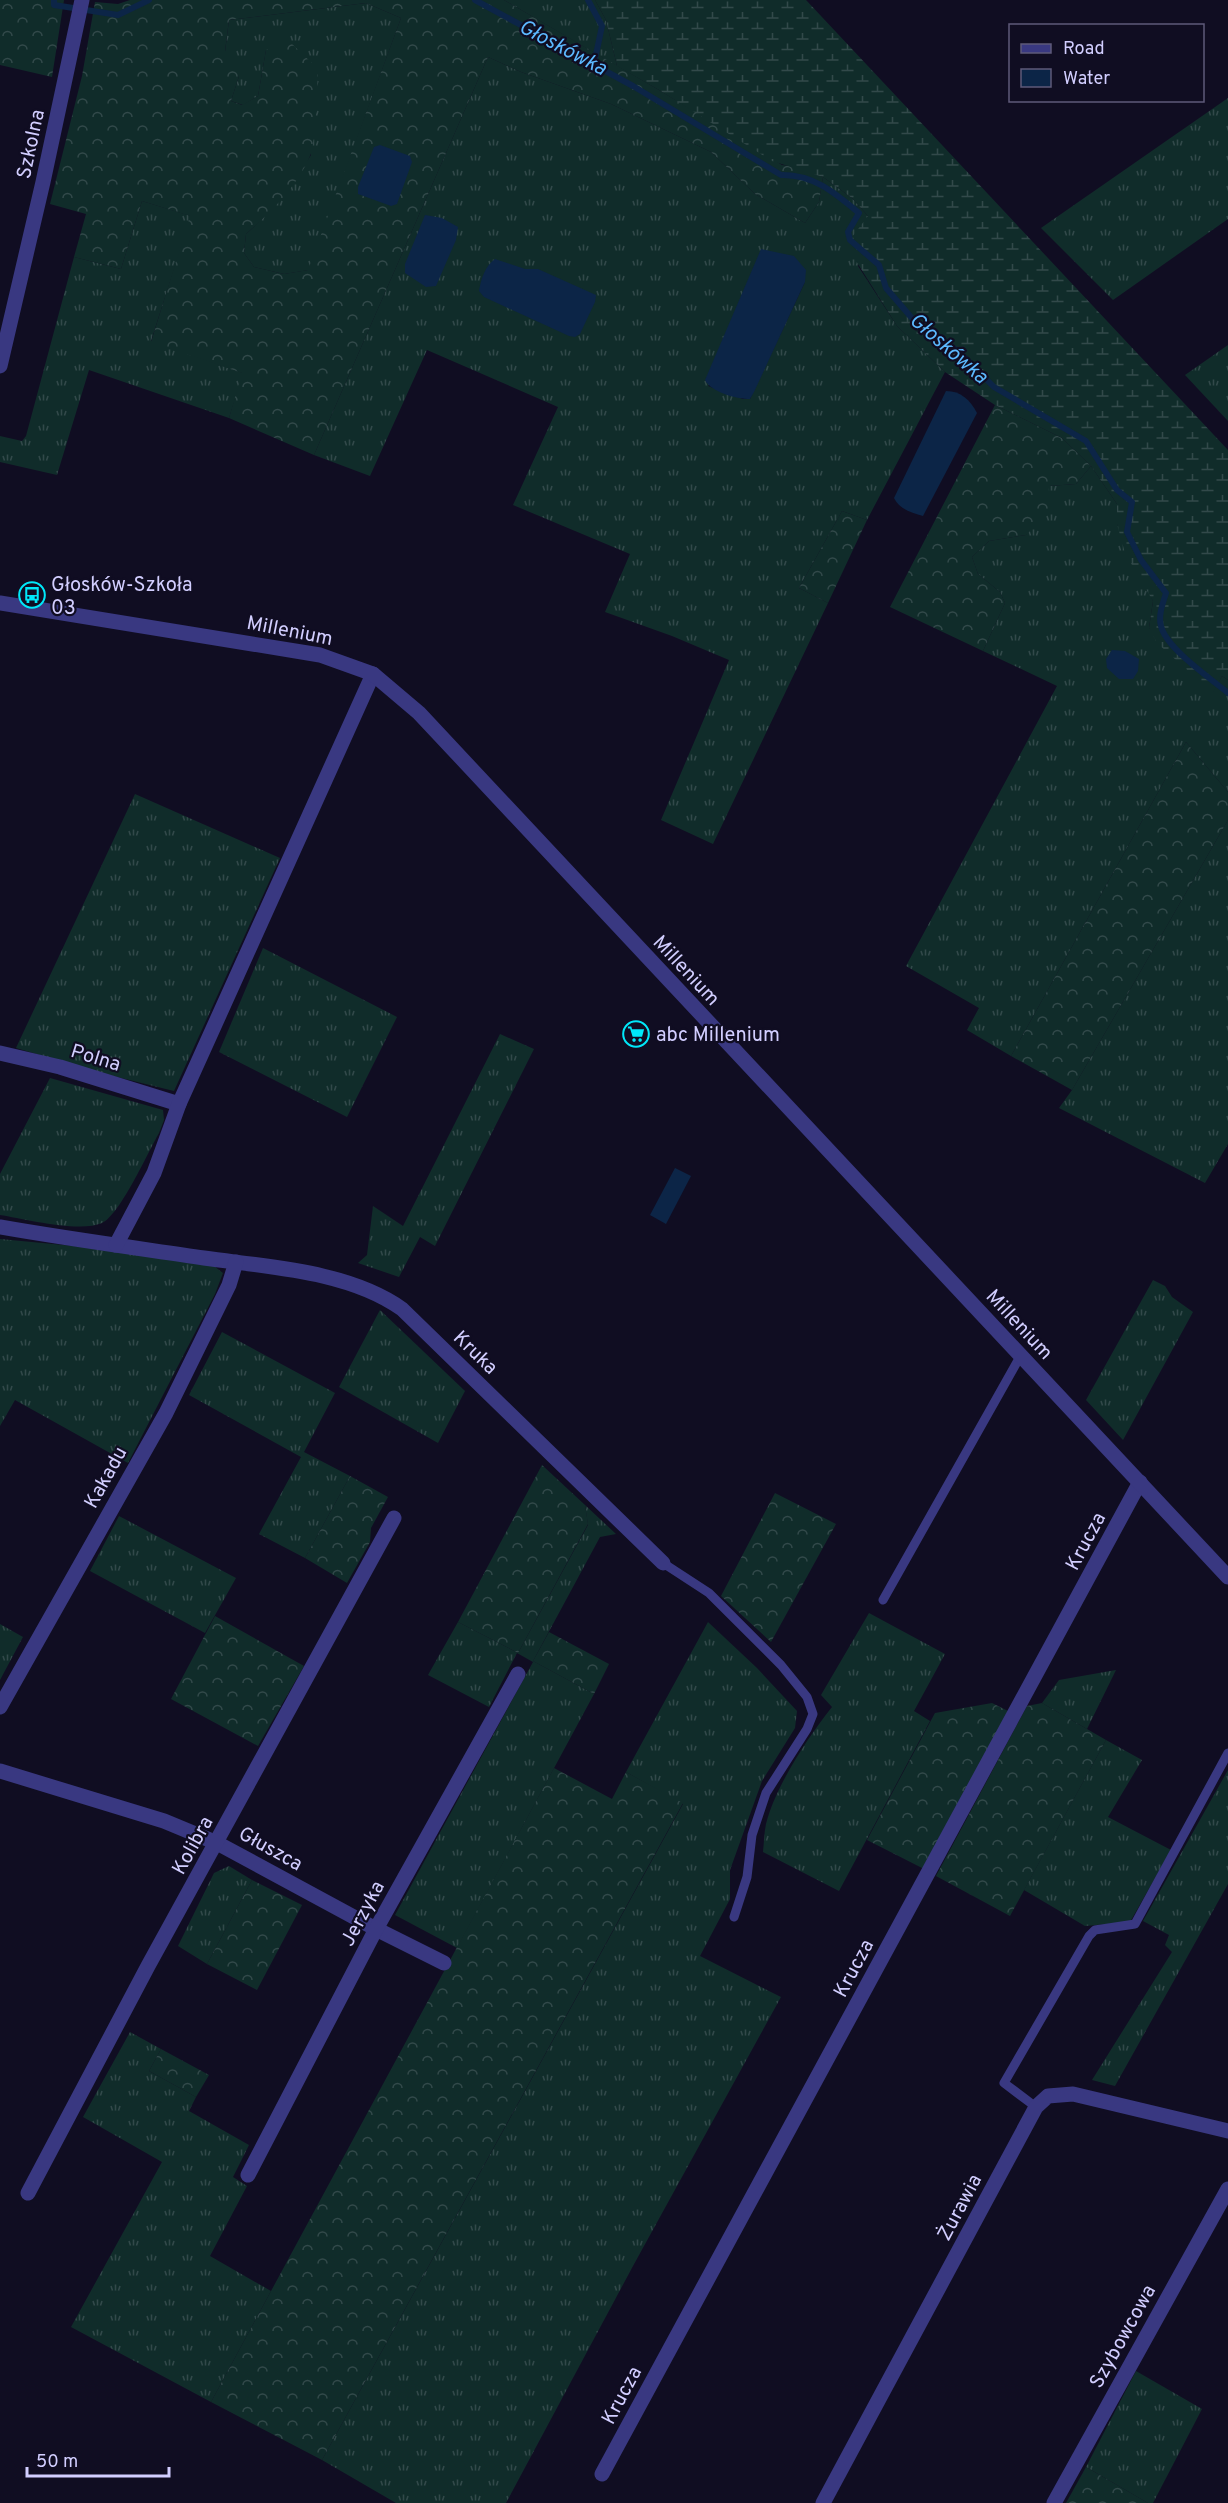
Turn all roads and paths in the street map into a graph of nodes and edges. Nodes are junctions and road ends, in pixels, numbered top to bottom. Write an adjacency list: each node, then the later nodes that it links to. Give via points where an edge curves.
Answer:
1 (82, 0): 2 (street, Szkolna)
2 (0, 366)
3 (0, 603): 4 (street, Millenium, via 320,655)
4 (373, 674): 6 (street); 10 (street, Millenium, via 419,713)
5 (0, 1053): 6 (street, Polna)
6 (179, 1104): 8 (street, via 154,1173)
7 (0, 1227): 8 (street, Kruka)
8 (117, 1245): 9 (street, Kruka)
9 (236, 1262): 13 (street, Kruka, via 296,1271 367,1288 384,1296 402,1309); 17 (street, Kakadu, via 229,1285 166,1413)
10 (1021, 1355): 11 (street, Millenium); 15 (lane)
11 (1140, 1482): 14 (street, Millenium); 29 (street, Krucza)
12 (394, 1518): 20 (street, Kolibra)
13 (663, 1563): 21 (lane, Kruka, via 709,1593 781,1665 807,1697 813,1714 766,1793 752,1835 747,1877)
14 (1228, 1577)
15 (883, 1600)
16 (518, 1674): 22 (street, Jerzyka)
17 (0, 1707)
18 (1228, 1753): 24 (lane, via 1135,1924 1095,1930 1089,1936 1005,2083)
19 (0, 1771): 20 (street, Głuszca, via 164,1821)
20 (217, 1843): 22 (street, Głuszca); 28 (street, Kolibra)
21 (734, 1917)
22 (376, 1929): 23 (street, Głuszca); 26 (street, Jerzyka)
23 (444, 1963)
24 (1036, 2107): 25 (street, via 1047,2096 1073,2094); 30 (street, Żurawia)
25 (1228, 2131)
26 (248, 2175)
27 (1228, 2189): 31 (street, Szybowcowa)
28 (27, 2193)
29 (602, 2474)
30 (823, 2503)
31 (1054, 2503)

